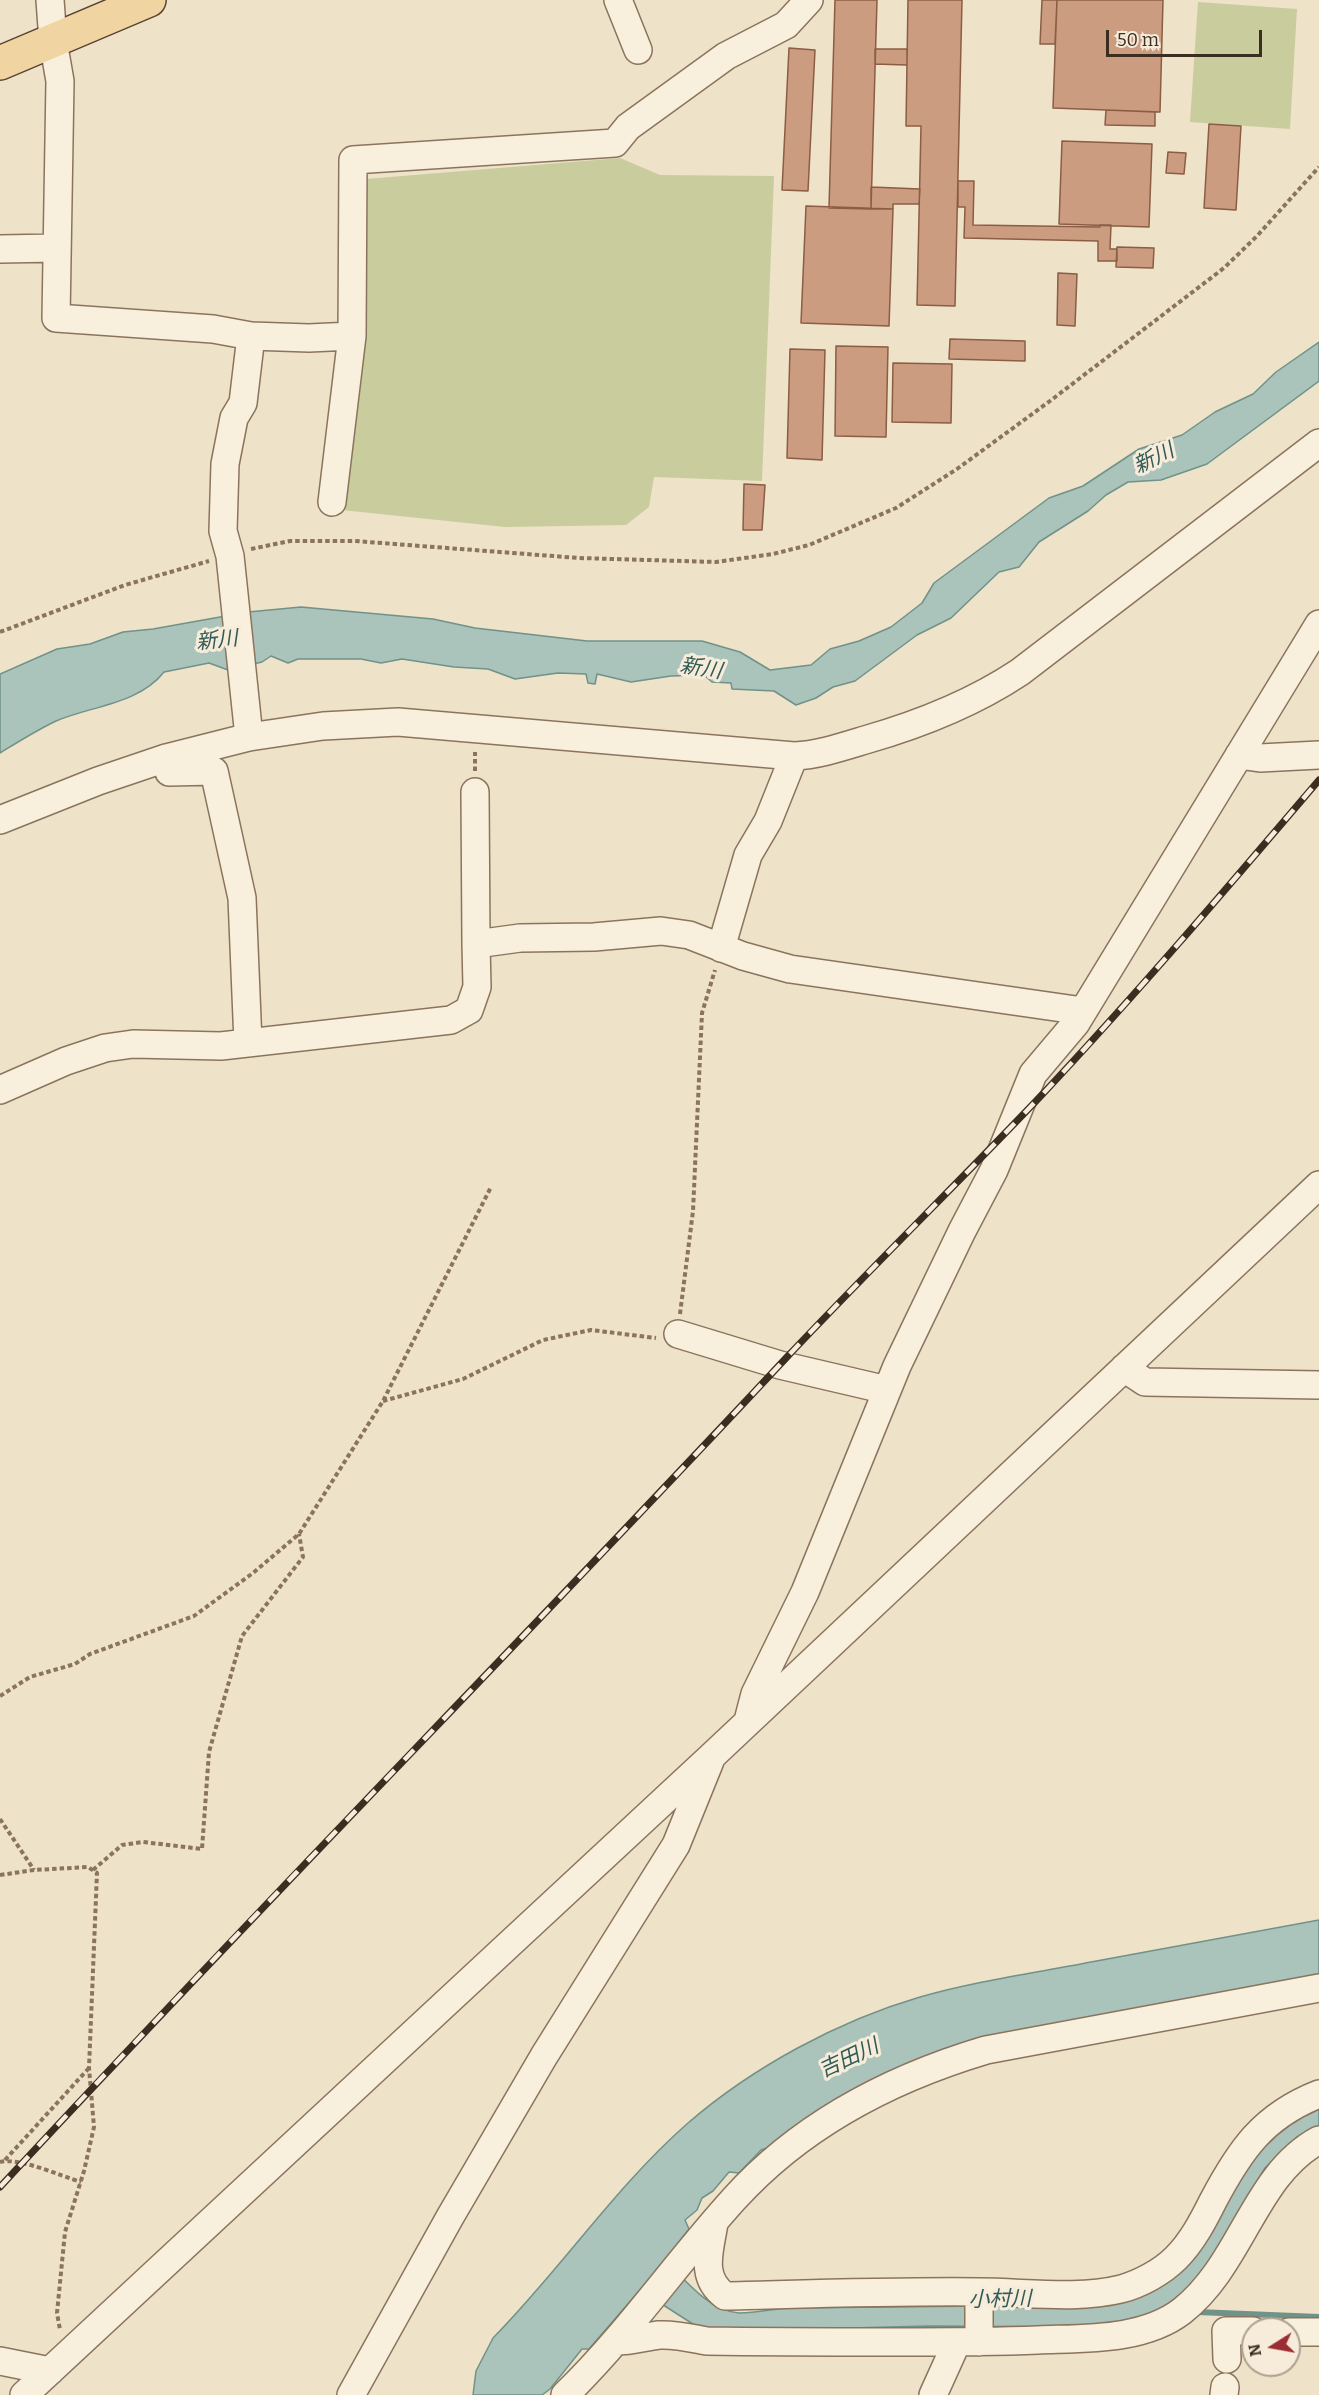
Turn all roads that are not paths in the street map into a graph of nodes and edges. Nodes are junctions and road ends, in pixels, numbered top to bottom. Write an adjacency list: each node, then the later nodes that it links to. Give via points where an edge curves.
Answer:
1 (50, 0): 5 (street)
2 (149, 0): 5 (main road)
3 (809, 0): 11 (street, via 786,25 726,56 628,127 615,143 353,160)
4 (626, 2): 6 (street)
5 (53, 41): 7 (main road); 8 (street, via 60,81)
6 (638, 50)
7 (0, 63)
8 (57, 248): 9 (street); 10 (street, via 56,318 213,329)
9 (0, 249)
10 (251, 336): 11 (street); 15 (street, via 243,403 234,418 225,464 223,531 230,556)
11 (352, 336): 13 (street)
12 (1319, 443): 18 (street, via 989,693 903,729)
13 (332, 502)
14 (1319, 625): 16 (street)
15 (249, 737): 18 (street, via 323,726 398,722); 19 (street)
16 (1239, 755): 17 (street); 24 (street)
17 (1319, 755)
18 (794, 756): 23 (street, via 768,821 748,855)
19 (166, 758): 21 (street); 25 (street, via 169,772 214,771 242,898)
20 (475, 792): 22 (street)
21 (0, 820)
22 (476, 944): 23 (street, via 520,938 661,932 689,935); 25 (street, via 477,987 469,1010 451,1020)
23 (721, 948): 24 (street, via 790,969)
24 (1083, 1011): 31 (street, via 1033,1074 994,1170)
25 (248, 1043): 26 (street, via 133,1044 105,1048)
26 (0, 1090)
27 (1319, 1185): 29 (street)
28 (678, 1334): 31 (street, via 780,1365)
29 (1124, 1368): 30 (street, via 1145,1382); 32 (street)
30 (1319, 1385)
31 (887, 1390): 32 (street, via 805,1592 754,1694)
32 (749, 1720): 33 (street)
33 (713, 1755): 46 (street); 48 (street, via 676,1845 544,2056)
34 (1319, 1988): 37 (street, via 986,2050 927,2070 864,2098 791,2147 735,2197)
35 (1319, 2094): 38 (street, via 1271,2120 1243,2150 1197,2232 1176,2258 1150,2277 1121,2289 1082,2294)
36 (1319, 2140): 43 (street, via 1278,2172 1213,2280 1182,2311 1159,2325 1088,2338)
37 (714, 2223): 38 (street, via 707,2275 715,2289 725,2296); 42 (street)
38 (979, 2292): 43 (street)
39 (1241, 2331): 44 (street, via 1226,2331)
40 (1301, 2332): 41 (street)
41 (1319, 2332)
42 (622, 2333): 43 (street, via 634,2341 678,2335 707,2341); 49 (street, via 598,2364)
43 (968, 2342): 50 (street)
44 (1227, 2359)
45 (0, 2361): 46 (street)
46 (57, 2364): 47 (street)
47 (24, 2395)
48 (351, 2395)
49 (565, 2395)
50 (933, 2395)

